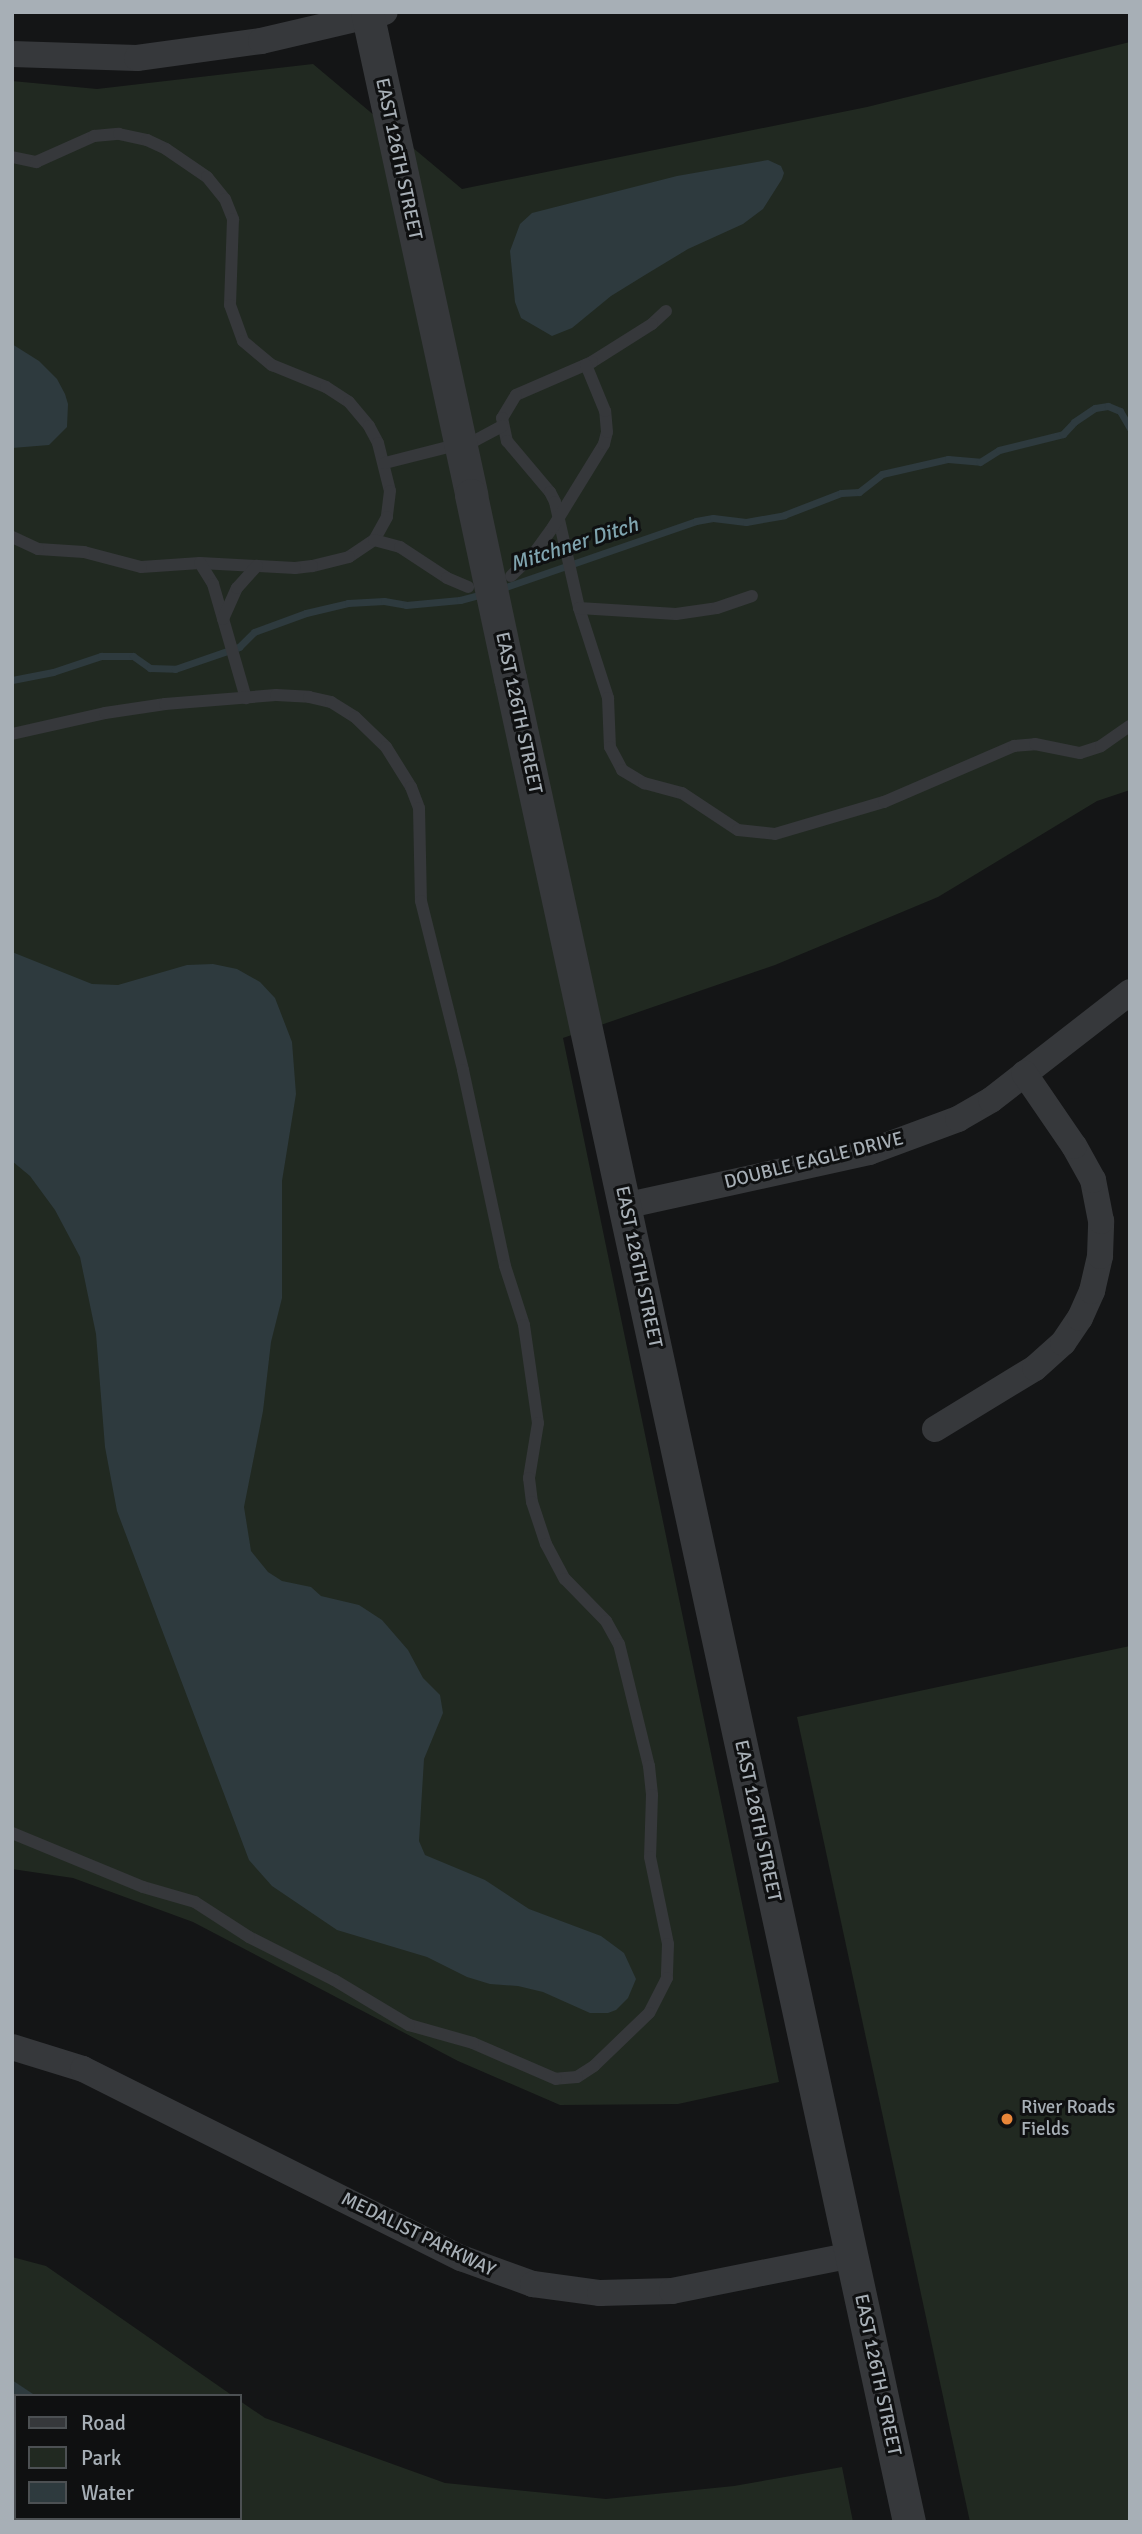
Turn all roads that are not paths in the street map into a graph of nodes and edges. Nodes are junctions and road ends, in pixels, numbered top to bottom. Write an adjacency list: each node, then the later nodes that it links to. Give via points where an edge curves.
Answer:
1 (373, 13): 2 (street, via 261,41 137,58); 7 (street, EAST 126TH STREET)
2 (12, 54)
3 (12, 157): 8 (lane, via 36,162 94,136 119,134 166,149 207,177 225,199 233,219 230,305 243,341 272,365 326,387 349,402 369,426)
4 (666, 311): 5 (lane)
5 (586, 365): 6 (lane, via 516,395 504,412); 9 (lane, via 601,399 607,432 600,452)
6 (502, 426): 7 (lane, via 491,435); 9 (lane, via 507,441 550,492)
7 (460, 444): 8 (lane); 24 (street, EAST 126TH STREET, bridge)
8 (385, 463): 11 (lane, via 389,506)
9 (559, 517): 14 (lane, via 532,556); 17 (lane)
10 (12, 537): 12 (lane, via 38,549 84,552 141,567)
11 (374, 540): 13 (lane, via 362,551 332,562 295,568); 15 (lane, via 400,547)
12 (200, 563): 13 (lane); 18 (lane, via 213,584)
13 (257, 566): 18 (lane, via 237,588)
14 (511, 576)
15 (467, 587)
16 (752, 596): 17 (lane, via 717,608 676,614)
17 (579, 608): 20 (lane, via 608,698 610,747 622,770 638,781 682,793 716,818 751,833 785,832 842,817 1014,746 1089,751)
18 (223, 620): 19 (lane)
19 (246, 698): 21 (lane, via 119,710); 26 (lane, via 295,695 343,709 386,747 415,797 420,817 421,901 505,1266 524,1325 538,1423 529,1478 532,1502 546,1544 565,1579 606,1620 619,1644 650,1774 650,1857 668,1944 667,1978 649,2013 594,2066 577,2077 556,2079 474,2043 409,2025 195,1902 134,1883)
20 (1130, 726)
21 (12, 734)
22 (1130, 992): 23 (street, DOUBLE EAGLE DRIVE)
23 (1024, 1073): 24 (street, DOUBLE EAGLE DRIVE, via 991,1100 912,1138 869,1152); 25 (street, via 1093,1180 1101,1221 1100,1256 1080,1318 1063,1343 1035,1368)
24 (624, 1206): 28 (street, EAST 126TH STREET)
25 (935, 1429)
26 (12, 1833)
27 (12, 2047): 28 (street, MEDALIST PARKWAY, via 83,2069 461,2258 533,2284 600,2293 672,2291)
28 (852, 2255): 29 (street, EAST 126TH STREET)
29 (909, 2522)

